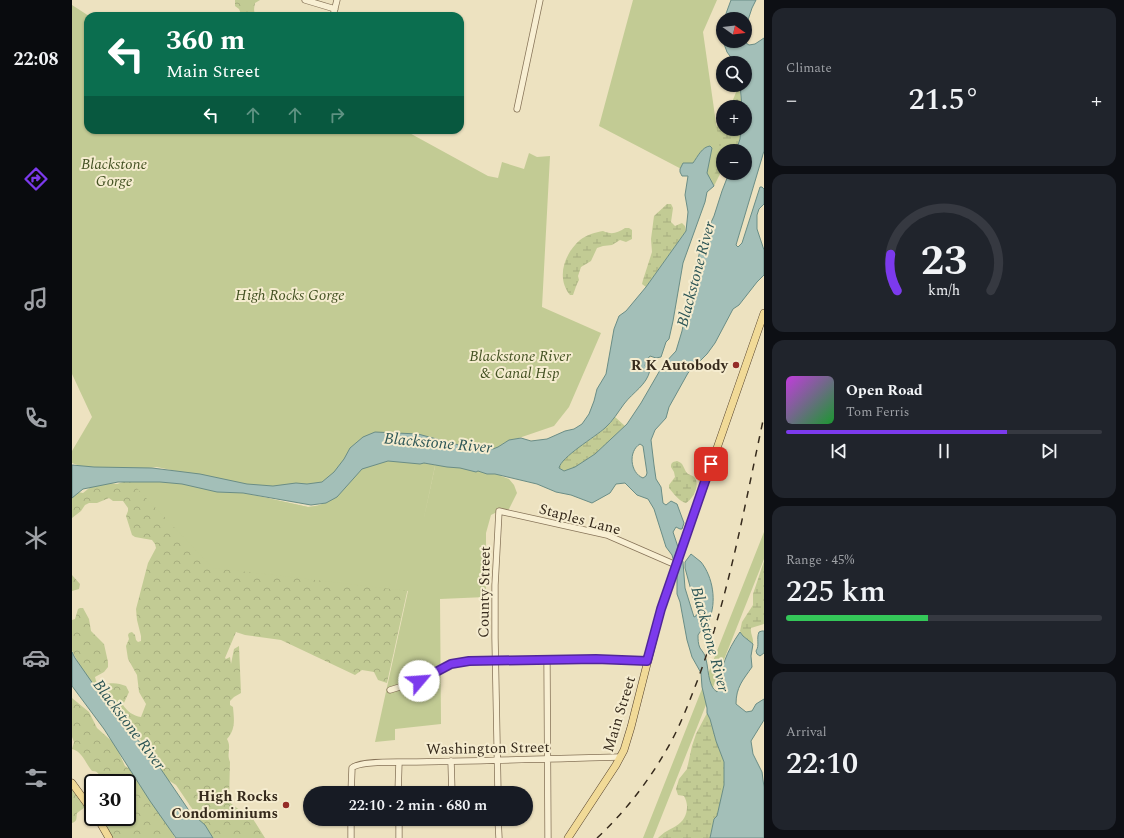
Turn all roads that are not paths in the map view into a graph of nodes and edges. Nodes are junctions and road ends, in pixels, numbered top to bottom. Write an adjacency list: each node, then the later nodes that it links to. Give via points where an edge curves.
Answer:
1 (305, 0): 4 (street)
2 (337, 0): 4 (street)
3 (540, 0): 6 (street)
4 (335, 9): 5 (street)
5 (334, 12)
6 (517, 109)
7 (764, 313): 9 (main road, Main Street)
8 (499, 511): 9 (street, Staples Lane, via 607,535); 10 (street, County Street, via 495,584)
9 (674, 564): 12 (main road, Main Street)
10 (496, 661): 11 (street); 13 (street, via 451,664 419,681); 17 (street, County Street)
11 (547, 661): 12 (street); 15 (street)
12 (647, 661): 14 (main road, Main Street, via 631,727)
13 (390, 690)
14 (620, 757): 15 (street, Washington Street); 34 (main road, Main Street)
15 (547, 759): 17 (street, Washington Street); 33 (street)
16 (451, 761): 17 (street, Washington Street); 18 (street, Washington Street); 22 (street)
17 (497, 761): 23 (street, County Street)
18 (399, 762): 20 (street, Washington Street, via 355,765 351,770); 21 (street)
19 (72, 783): 24 (main road)
20 (351, 786)
21 (398, 786)
22 (452, 786)
23 (498, 786)
24 (84, 800)
25 (102, 826): 29 (main road)
26 (351, 826): 30 (street)
27 (399, 826): 31 (street)
28 (498, 826): 32 (street)
29 (109, 838)
30 (351, 838)
31 (399, 838)
32 (499, 838)
33 (548, 838)
34 (568, 838)

